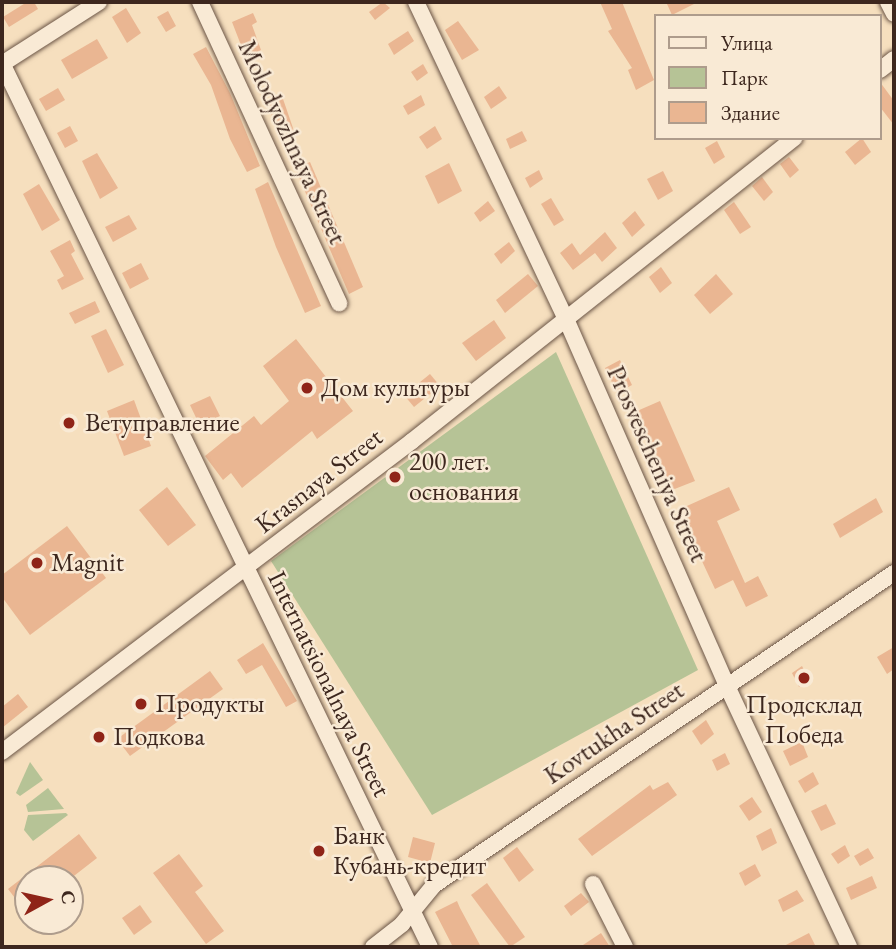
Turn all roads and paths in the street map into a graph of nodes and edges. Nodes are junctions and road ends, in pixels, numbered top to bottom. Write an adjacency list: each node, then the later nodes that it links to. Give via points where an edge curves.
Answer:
1 (99, 2): 6 (street)
2 (200, 2): 8 (street, Molodyozhnaya Street)
3 (416, 2): 9 (street, Prosvescheniya Street)
4 (888, 2): 5 (street)
5 (894, 14)
6 (2, 63): 10 (street, Internatsionalnaya Street)
7 (791, 140): 9 (street, Krasnaya Street)
8 (339, 303)
9 (566, 319): 10 (street, Krasnaya Street); 12 (street, Prosvescheniya Street)
10 (246, 569): 13 (street, Krasnaya Street); 15 (street, Internatsionalnaya Street)
11 (894, 573): 12 (street, Kovtukha Street)
12 (727, 685): 15 (street, Kovtukha Street, via 433,885); 19 (street, Prosvescheniya Street)
13 (2, 752)
14 (593, 884): 18 (street)
15 (413, 913): 16 (street, Kovtukha Street); 17 (street, Internatsionalnaya Street)
16 (373, 947)
17 (430, 947)
18 (625, 947)
19 (849, 947)

